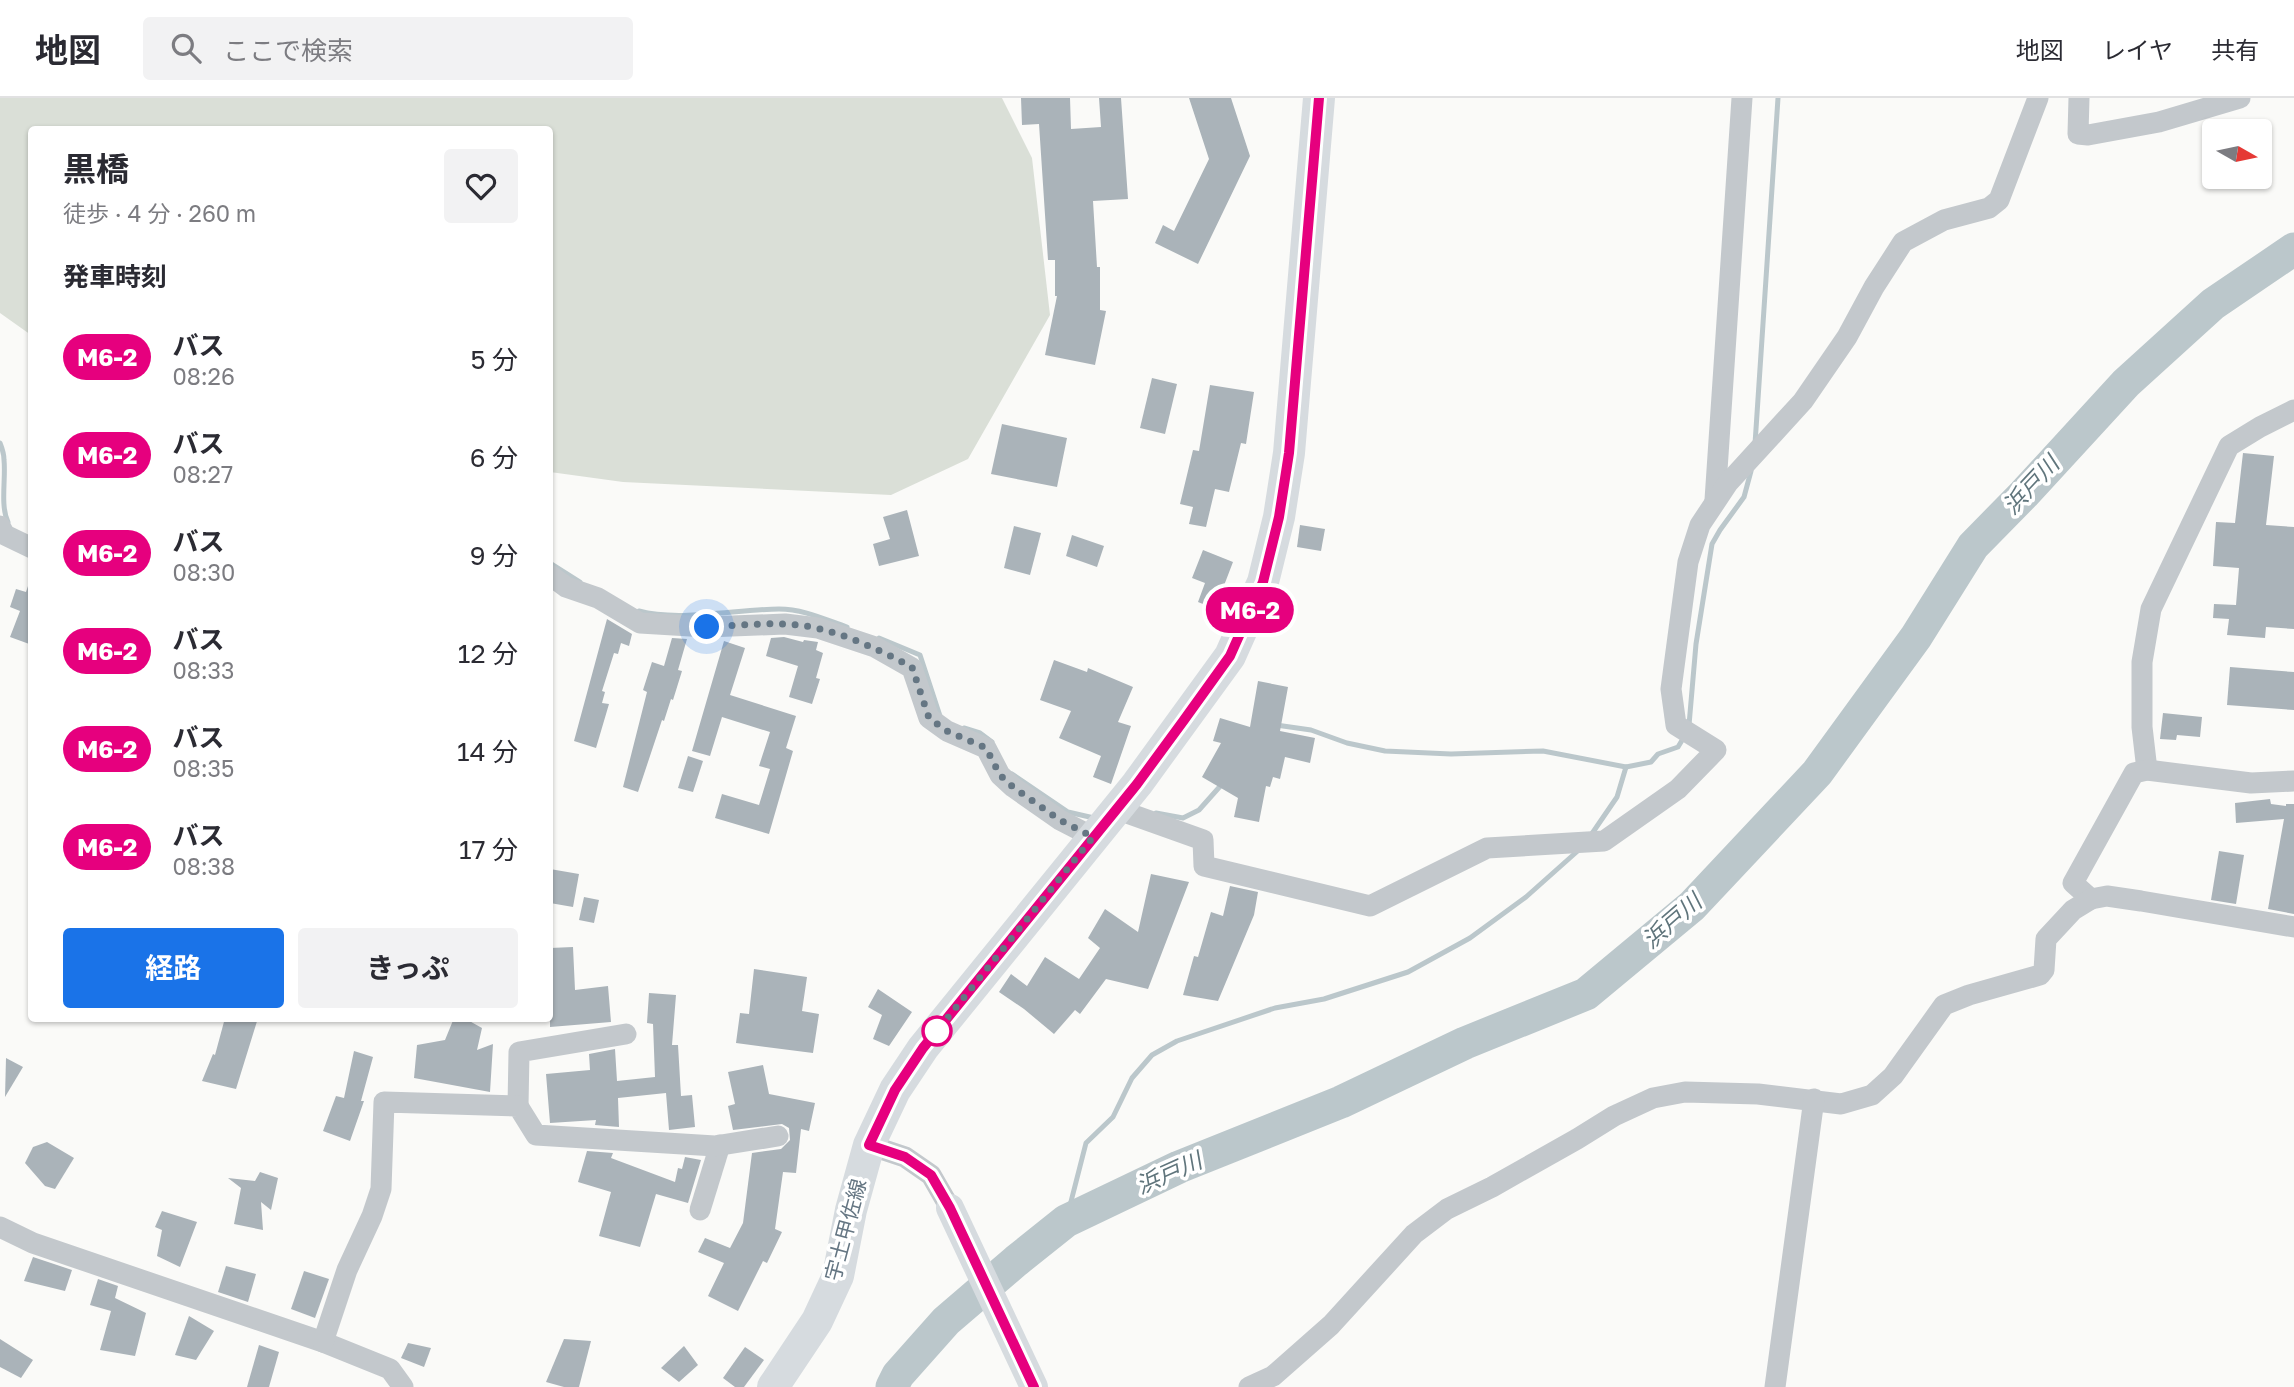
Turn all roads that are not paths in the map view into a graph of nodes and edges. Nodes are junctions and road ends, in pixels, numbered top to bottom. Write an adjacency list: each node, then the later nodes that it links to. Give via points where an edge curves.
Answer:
1 (1319, 98): 13 (main road, 宇土甲佐線, via 1289,453 1263,582 1230,656)
2 (1742, 98): 7 (street)
3 (2038, 98): 7 (street, via 1999,200 1989,208 1944,220 1903,242 1804,401)
4 (2079, 98): 5 (street, via 2078,134 2088,135 2159,122)
5 (2240, 98)
6 (2294, 410): 11 (street, via 2229,446 2151,609 2142,662)
7 (1715, 502): 13 (street, via 1700,526 1688,562 1671,689 1676,725 1716,750 1678,789 1604,841 1487,848 1370,906 1204,866 1203,840)
8 (0, 526): 9 (street, via 5,535)
9 (28, 546)
10 (553, 577): 14 (street, via 640,623 707,627 785,624 818,628 875,647 912,667 929,718 986,748 1000,775 1013,787)
11 (2147, 771): 12 (street, via 2251,783); 15 (street, via 2134,773 2073,883)
12 (2294, 781)
13 (1116, 808): 14 (main road, 宇土甲佐線)
14 (1093, 837): 22 (main road, 宇土甲佐線, via 923,1048 895,1090)
15 (2091, 899): 16 (street, via 2107,896); 18 (street, via 2073,910 2046,939 2040,975 1944,1005 1893,1076 1872,1095 1841,1104)
16 (2294, 927)
17 (626, 1034): 19 (street, via 519,1052)
18 (1814, 1099): 30 (street, via 1685,1092 1653,1098 1614,1116 1447,1209 1414,1234 1331,1325 1273,1376); 31 (street)
19 (517, 1106): 21 (street, via 536,1135); 26 (street, via 384,1102 381,1189)
20 (778, 1136): 21 (street)
21 (720, 1145): 24 (street)
22 (869, 1145): 23 (street, via 905,1157 931,1175); 28 (main road, 宇土甲佐線, via 838,1276 817,1321)
23 (950, 1208): 29 (street)
24 (700, 1210)
25 (0, 1227): 26 (street, via 33,1243)
26 (323, 1342): 27 (street, via 390,1368)
27 (403, 1387)
28 (773, 1387)
29 (1034, 1387)
30 (1249, 1387)
31 (1775, 1387)

